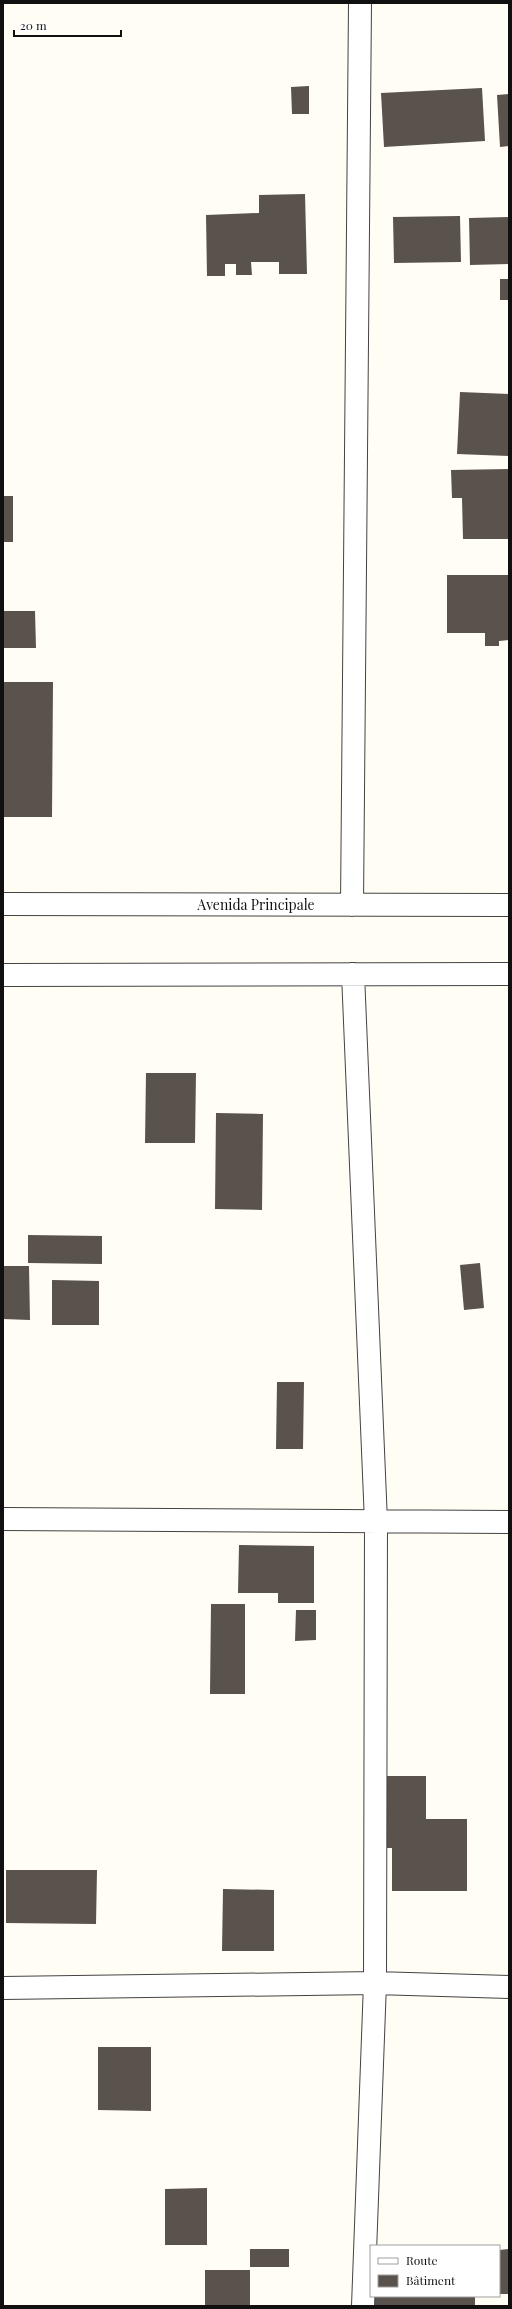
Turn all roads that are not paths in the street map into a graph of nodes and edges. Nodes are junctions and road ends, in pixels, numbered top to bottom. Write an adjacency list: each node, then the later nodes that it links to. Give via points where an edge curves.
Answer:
1 (360, 3): 3 (street)
2 (3, 904): 3 (street, Avenida Principale)
3 (352, 905): 4 (street, Avenida Principale)
4 (509, 905)
5 (3, 974): 6 (street)
6 (352, 974): 7 (street); 9 (street)
7 (509, 974)
8 (3, 1519): 9 (street)
9 (376, 1522): 10 (street); 11 (street)
10 (509, 1522)
11 (375, 1983): 12 (street); 13 (street); 14 (street)
12 (509, 1987)
13 (3, 1988)
14 (364, 2306)

